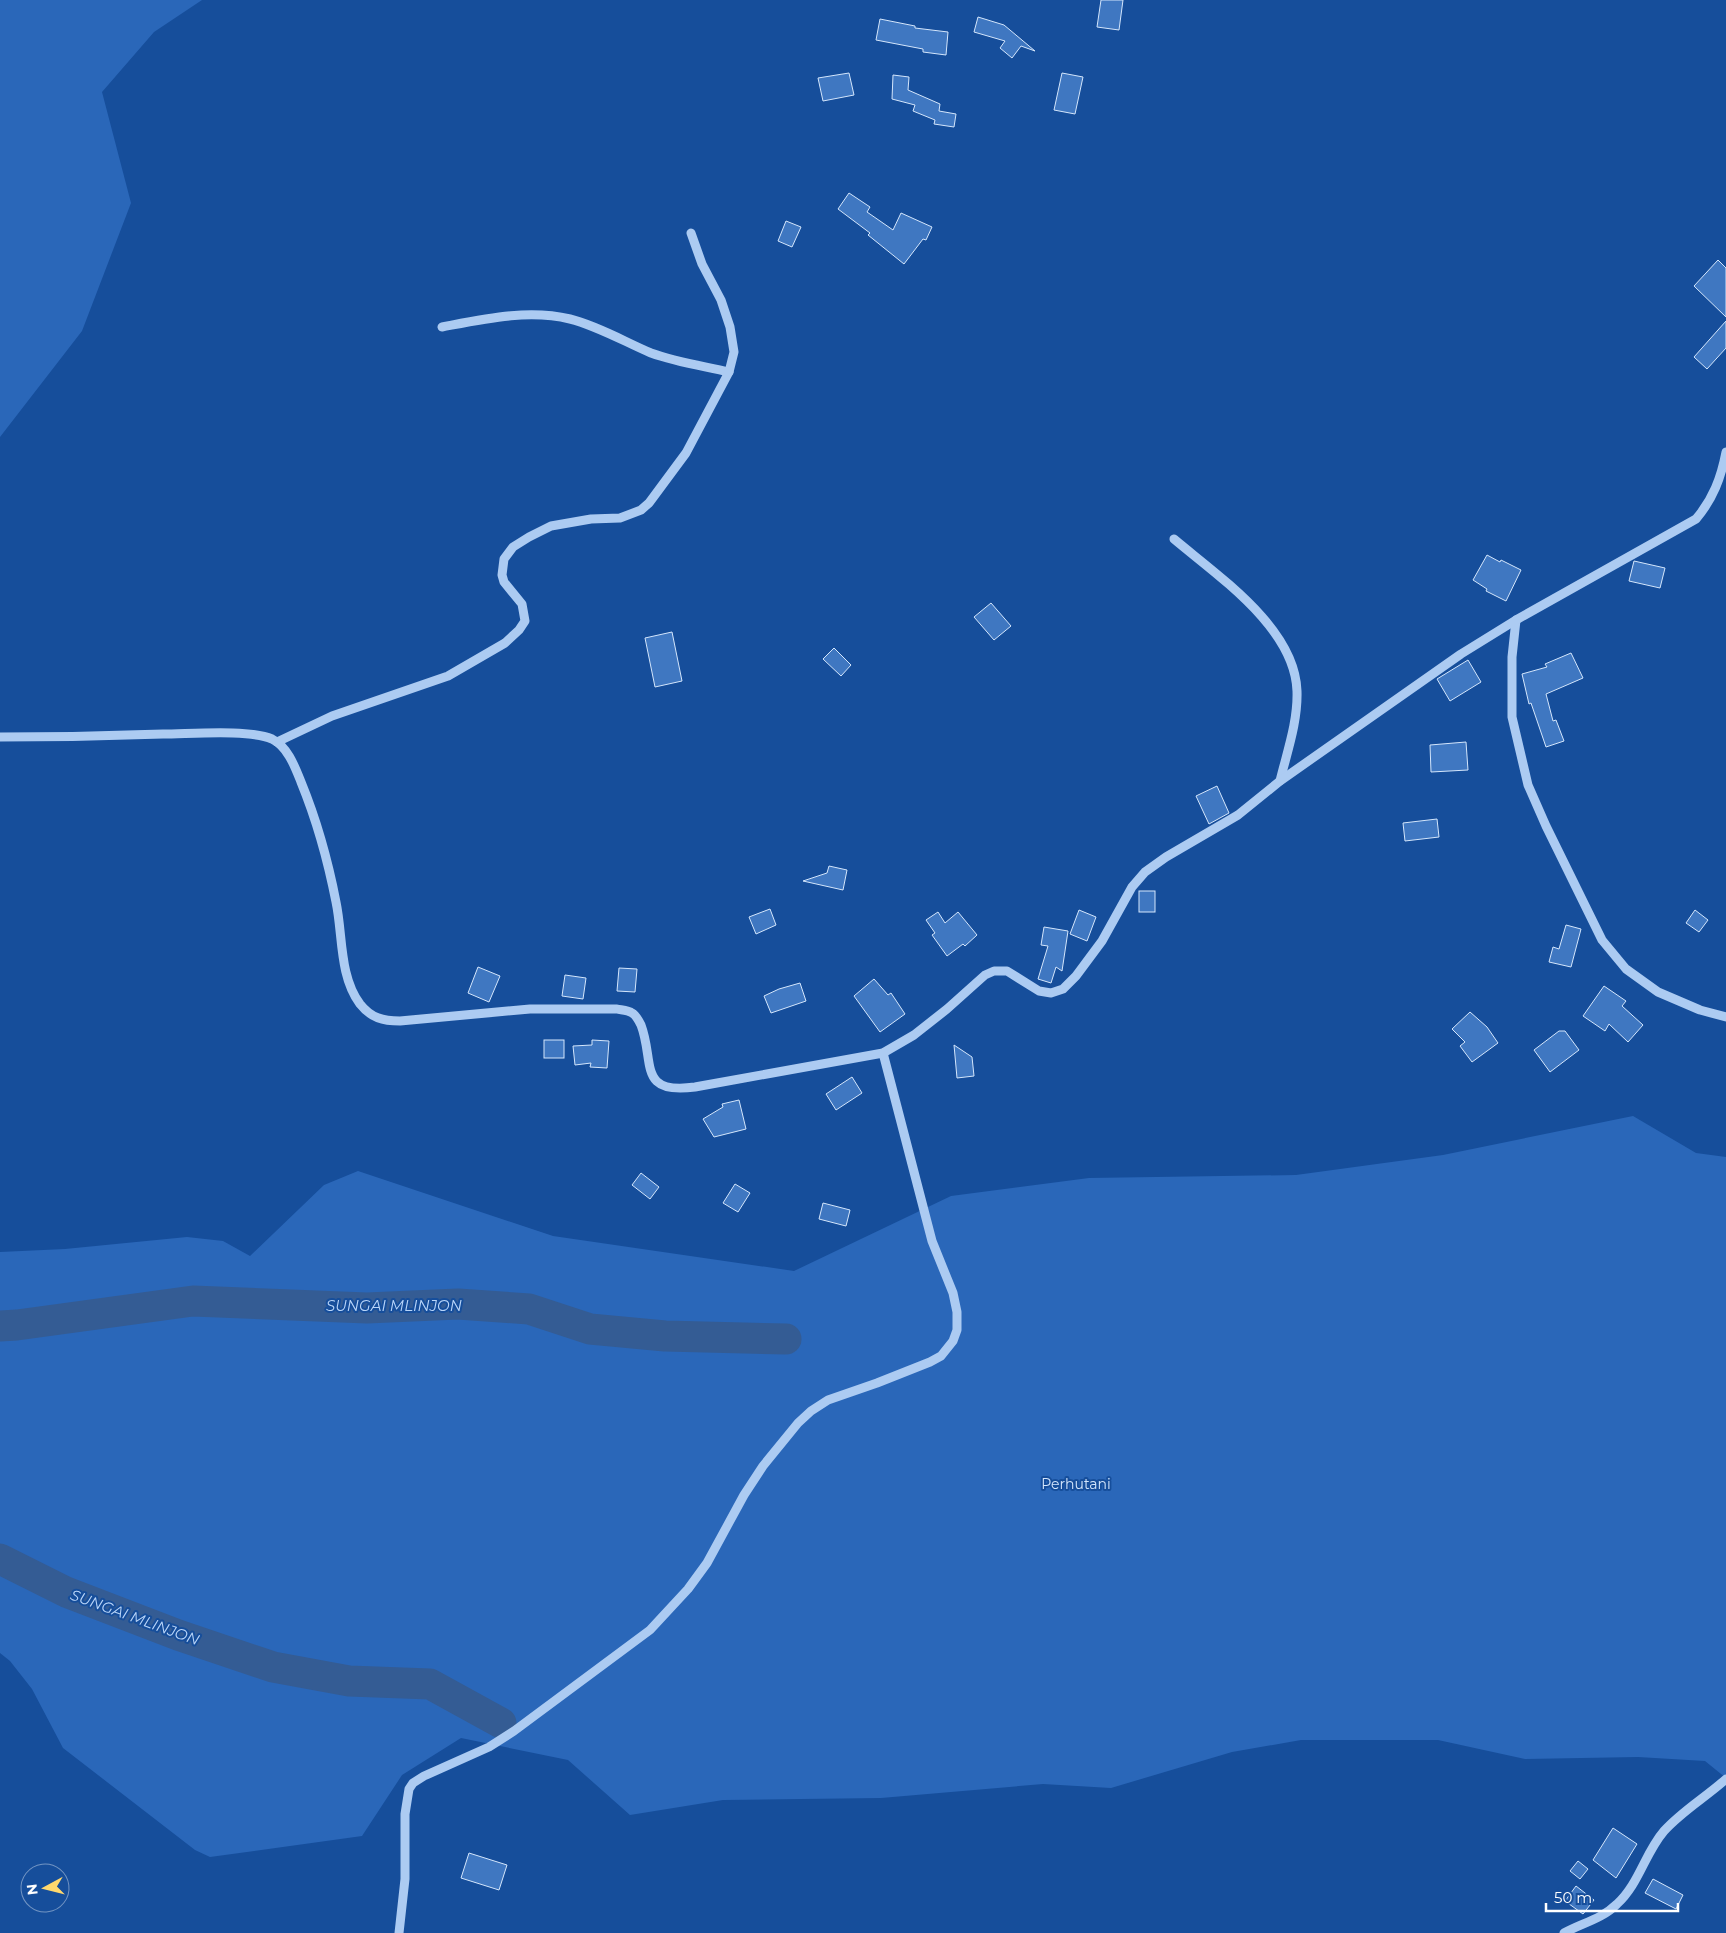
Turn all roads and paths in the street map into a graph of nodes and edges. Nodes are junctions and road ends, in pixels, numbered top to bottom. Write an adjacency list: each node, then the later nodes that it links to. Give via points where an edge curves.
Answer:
1 (691, 233): 3 (street, via 730,327 734,352)
2 (442, 328): 3 (street, via 487,319 545,315 586,324 653,354)
3 (729, 372): 8 (street, via 686,453 649,504 620,518 551,526 513,547 504,559 502,575 522,604 525,617 523,625 505,643 448,676 332,716)
4 (1726, 452): 6 (street, via 1716,488 1696,519)
5 (1174, 538): 9 (street, via 1260,616 1293,664 1298,694 1295,723)
6 (1516, 620): 9 (street, via 1461,654); 10 (street, via 1512,717 1528,785 1602,940 1626,969 1658,992)
7 (0, 737): 8 (street, via 225,733 261,736)
8 (277, 742): 11 (street, via 295,768 326,857 345,968 354,993 377,1019 400,1021 530,1009 626,1010 636,1016 642,1028 652,1075 657,1083 672,1089)
9 (1280, 781): 11 (street, via 1238,815 1145,872 1132,887 1102,941 1063,989 1039,991 1007,971 994,970 914,1035)
10 (1726, 1017)
11 (883, 1052): 13 (street, via 932,1241 953,1293 957,1312 953,1341 941,1356 930,1362 828,1400 811,1411 763,1466 707,1563 688,1589 650,1630 489,1748 413,1783 405,1814 406,1879)
12 (1726, 1780): 14 (street, via 1665,1830 1649,1850 1618,1904 1590,1922)
13 (399, 1933)
14 (1564, 1933)

